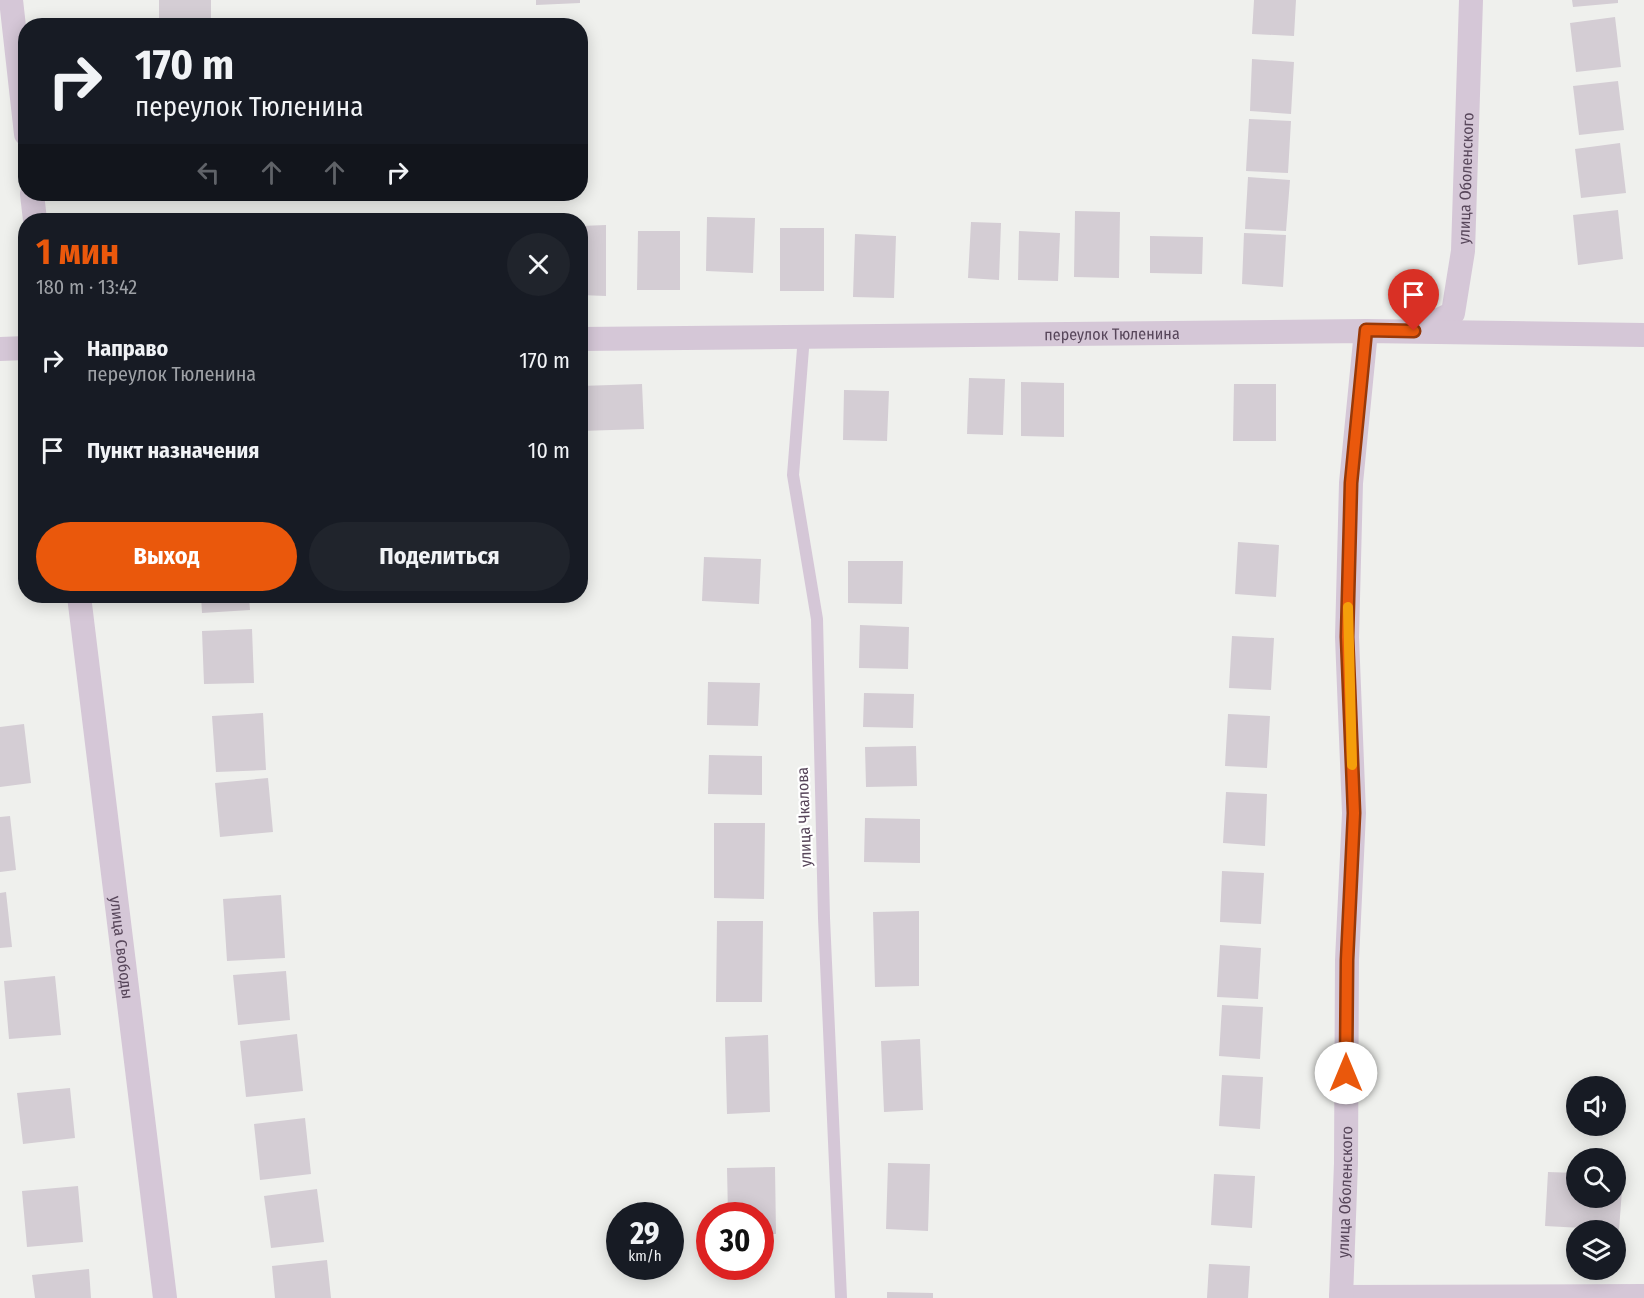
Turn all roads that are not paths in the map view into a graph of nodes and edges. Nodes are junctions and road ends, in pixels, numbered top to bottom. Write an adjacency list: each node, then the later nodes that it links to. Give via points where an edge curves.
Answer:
1 (10, 0): 3 (street)
2 (1471, 0): 5 (street, улица Оболенского, via 1462,251 1453,314)
3 (18, 67)
4 (1366, 330): 5 (street, переулок Тюленина); 7 (street, переулок Тюленина); 13 (street, улица Оболенского, via 1351,483 1347,637 1354,813 1347,960)
5 (1414, 331): 6 (street, переулок Тюленина)
6 (1644, 335)
7 (804, 336): 8 (street, переулок Тюленина); 15 (lane, улица Чкалова, via 793,475 817,619 823,906)
8 (588, 339)
9 (18, 348): 10 (street)
10 (0, 349)
11 (80, 603): 14 (street, улица Свободы)
12 (1644, 1296): 13 (street)
13 (1341, 1297)
14 (165, 1298)
15 (841, 1298)

